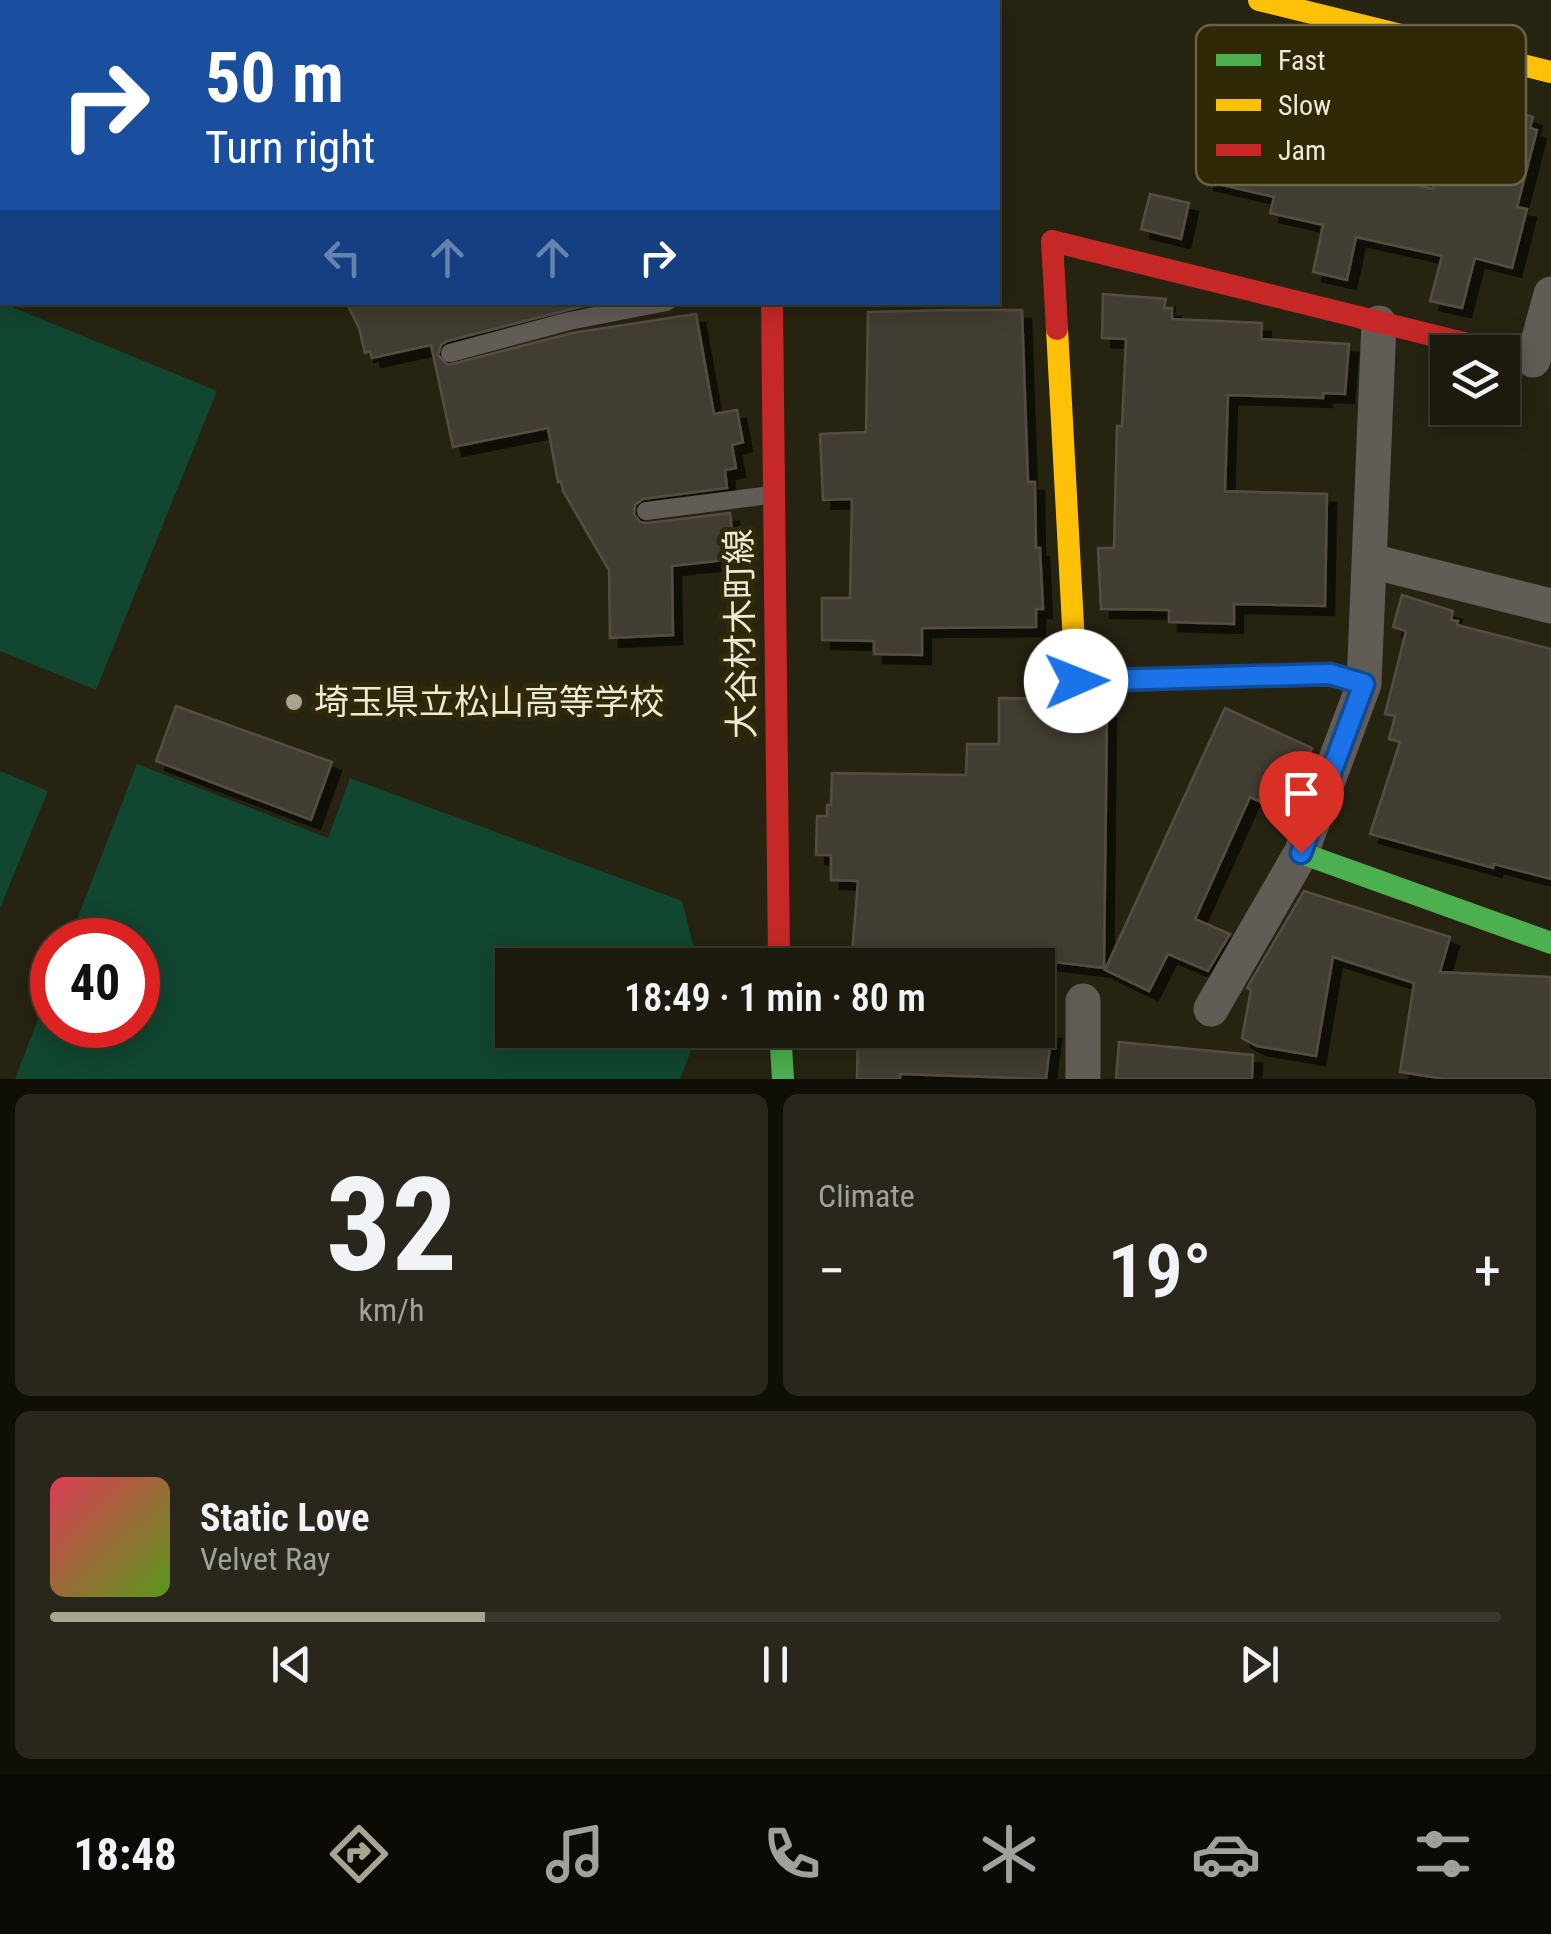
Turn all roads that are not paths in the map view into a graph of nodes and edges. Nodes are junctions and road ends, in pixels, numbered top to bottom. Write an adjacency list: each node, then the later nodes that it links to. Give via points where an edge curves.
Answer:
1 (1259, 0): 2 (street)
2 (1360, 25)
3 (1526, 66): 4 (street)
4 (1551, 72)
5 (1551, 294): 10 (street)
6 (651, 305): 9 (lane)
7 (772, 305): 11 (street, 大谷材木町線)
8 (1379, 323): 10 (street); 13 (street); 15 (street, via 1052,241 1076,681 1330,674)
9 (450, 353)
10 (1521, 358)
11 (775, 494): 12 (lane); 18 (street, 大谷材木町線)
12 (646, 511)
13 (1371, 561): 14 (street); 15 (street)
14 (1551, 606)
15 (1364, 684): 16 (street)
16 (1301, 853): 17 (street); 20 (street)
17 (1551, 943)
18 (779, 948)
19 (1083, 1001): 23 (street)
20 (1211, 1009)
21 (781, 1048): 22 (street)
22 (783, 1079)
23 (1083, 1079)

